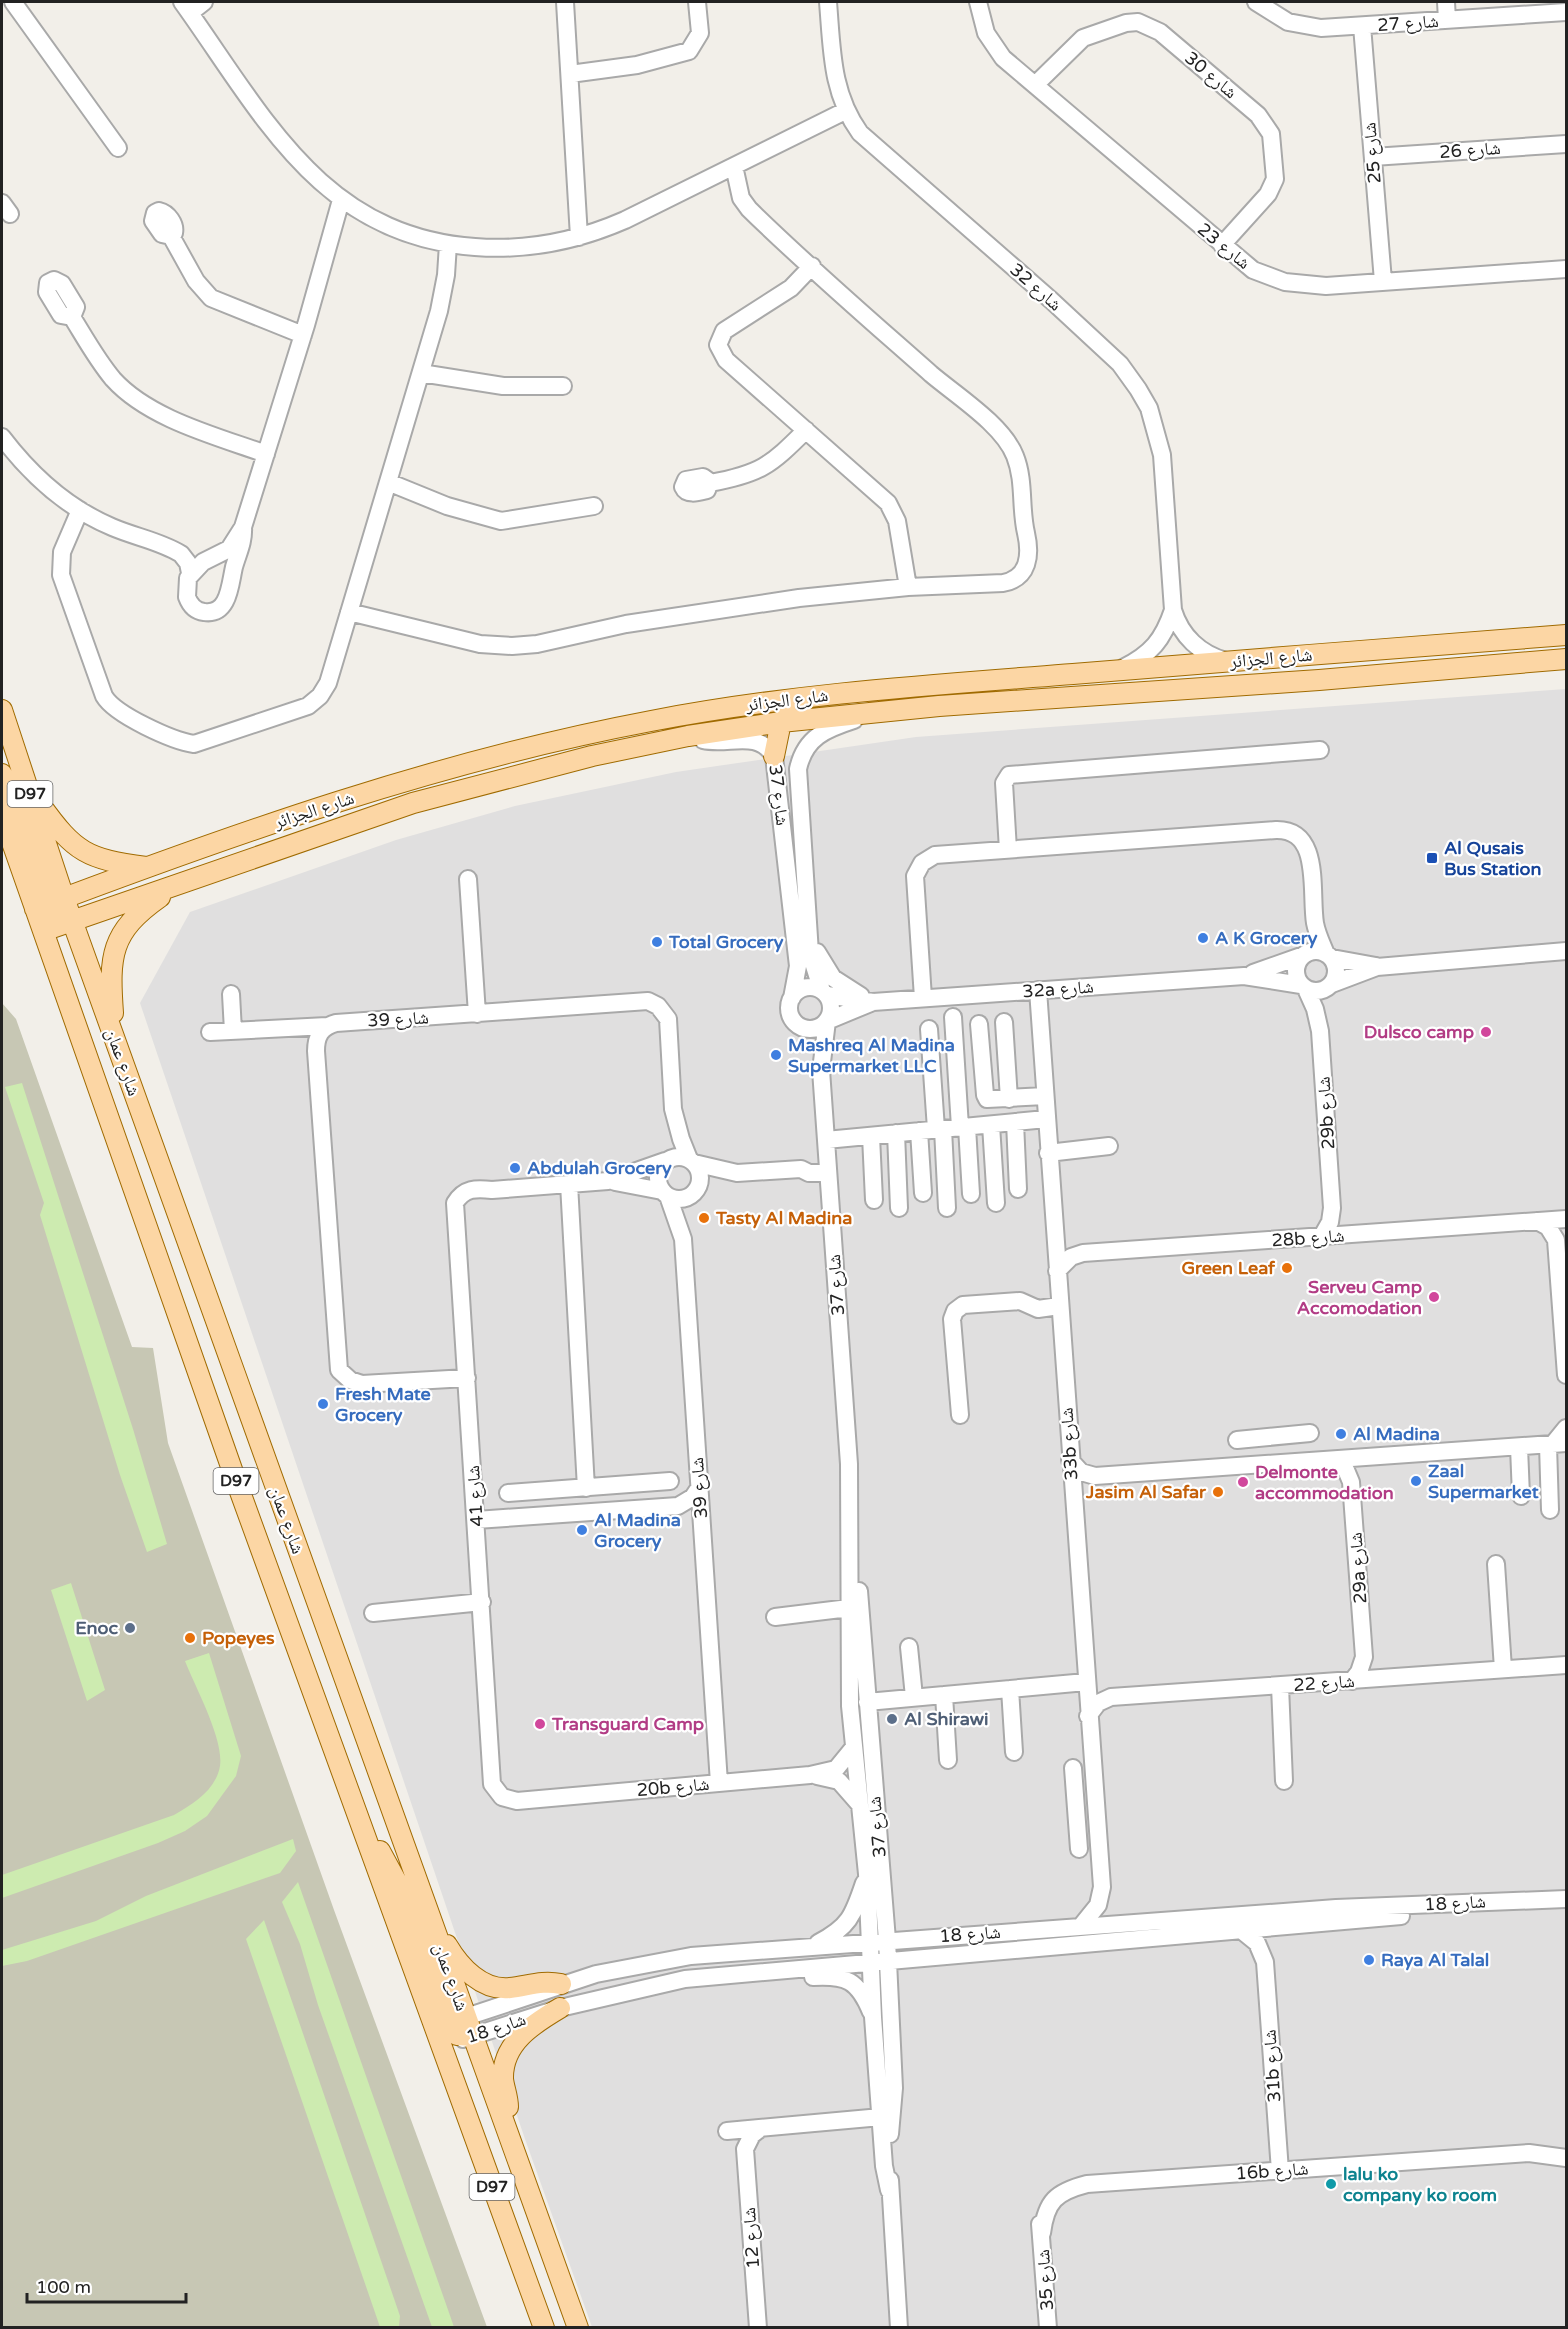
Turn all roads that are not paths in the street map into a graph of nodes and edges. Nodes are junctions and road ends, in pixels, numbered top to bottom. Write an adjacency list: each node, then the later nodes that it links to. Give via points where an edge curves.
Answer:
1 (13, 2): 17 (street)
2 (204, 2): 8 (street)
3 (565, 2): 13 (street)
4 (828, 2): 15 (street, شارع 32, via 833,75)
5 (978, 2): 14 (street, شارع 23, via 990,42)
6 (1256, 2): 12 (street, شارع 27, via 1299,26)
7 (1446, 2): 11 (street)
8 (186, 5): 20 (street, via 268,125 300,164)
9 (697, 7): 13 (street, via 700,33 695,44 683,54 637,66)
10 (1566, 12): 11 (street, شارع 27)
11 (1447, 20): 12 (street, شارع 27)
12 (1362, 26): 18 (street, شارع 25)
13 (570, 74): 21 (street, via 577,176)
14 (1035, 85): 24 (street, شارع 23); 24 (street, شارع 30, via 1083,38 1138,22 1160,32 1258,115 1271,134 1275,179 1268,194)
15 (845, 111): 19 (street); 45 (street, شارع 32, via 867,141 1051,300 1120,364 1138,388 1149,408 1162,455)
16 (1566, 144): 18 (street, شارع 26)
17 (118, 148)
18 (1373, 157): 27 (street, شارع 25)
19 (728, 169): 21 (street); 25 (street, via 741,199)
20 (346, 203): 23 (street, via 394,230); 29 (street)
21 (586, 235): 23 (street, via 522,247)
22 (171, 236): 29 (street, via 206,293 222,304)
23 (454, 245): 30 (street)
24 (1222, 245): 27 (street, شارع 23, via 1253,270 1285,282 1326,286)
25 (812, 266): 32 (street, via 791,288 727,328 718,345 723,357); 43 (street, via 1003,437 1020,472 1025,529 1016,564 1005,574 981,583)
26 (1566, 269): 27 (street, شارع 23)
27 (1383, 281)
28 (72, 317): 34 (street, via 102,365 126,390 165,416)
29 (304, 330): 34 (street)
30 (422, 368): 31 (street, via 483,383 525,388); 36 (street)
31 (563, 386)
32 (806, 430): 35 (street, via 763,469); 43 (street, via 888,503 897,521 906,568)
33 (2, 437): 38 (street, via 45,484)
34 (268, 449): 39 (street)
35 (710, 483)
36 (386, 487): 37 (street, via 501,521); 44 (street)
37 (594, 506)
38 (80, 510): 40 (street, via 112,527); 44 (street, via 62,552 61,575 104,696 117,710 181,741 201,743 315,702 328,683)
39 (243, 527): 41 (street, via 233,545); 42 (street, via 243,542 227,598 217,610 203,612 189,602 186,587)
40 (165, 546): 41 (street, via 175,545); 42 (street, via 185,558)
41 (213, 557): 42 (street)
42 (190, 573)
43 (902, 588): 44 (street, via 690,613 525,646 480,644)
44 (350, 607)
45 (1173, 610): 48 (street, شارع 32, via 1181,629 1193,643); 49 (street, شارع 32, via 1155,647)
46 (1566, 635): 48 (main road, شارع الجزائر)
47 (1566, 659): 52 (main road, شارع الجزائر)
48 (1227, 661): 49 (main road, شارع الجزائر)
49 (1121, 670): 50 (main road, شارع الجزائر)
50 (1077, 674): 53 (main road, via 1057,683 913,695 795,711); 61 (main road, شارع الجزائر, via 909,686 750,705 599,731 490,756 394,784)
51 (2, 710): 58 (main road, شارع عمان / D97)
52 (883, 711): 53 (main road, شارع الجزائر); 66 (street, شارع 37, via 821,732 806,746 800,760 797,778)
53 (781, 722): 54 (main road, شارع الجزائر); 56 (main road)
54 (688, 736): 56 (street, شارع 37, via 716,741 754,740 769,748); 63 (main road, شارع الجزائر, via 480,784 366,819)
55 (1320, 750): 60 (street, via 1010,775 1004,783)
56 (774, 756): 77 (street, شارع 37, via 798,966)
57 (2, 774): 64 (main road)
58 (27, 787): 61 (main road, via 63,836 81,851 103,860); 64 (main road, شارع عمان / D97)
59 (2, 814): 64 (main road, شارع عمان / D97)
60 (1008, 850): 69 (street, via 1290,831 1301,838 1309,852 1315,923); 78 (street, via 935,855 918,867 915,876)
61 (148, 867): 64 (main road, شارع الجزائر)
62 (468, 879): 80 (street)
63 (176, 886): 65 (main road, شارع الجزائر); 91 (main road, via 133,917 117,941 110,972)
64 (46, 912): 65 (main road, شارع الجزائر); 65 (main road, شارع عمان / D97); 193 (main road, شارع عمان / D97, via 231,1467 363,1830)
65 (67, 922): 91 (main road, شارع عمان / D97); 94 (main road, via 114,1066)
66 (808, 922): 75 (street, شارع 37, via 812,962); 79 (street, via 826,971 840,985)
67 (1566, 951): 70 (street)
68 (1304, 955): 69 (street, via 1315,951); 71 (street, 32a شارع); 73 (street, via 1296,969)
69 (1329, 956): 70 (street); 72 (street, via 1336,974)
70 (1377, 967): 72 (street)
71 (1244, 976): 73 (street, 32a شارع); 74 (street, 32a شارع)
72 (1332, 984): 73 (street, via 1322,991)
73 (1303, 987): 124 (street, 29b شارع, via 1320,1031 1332,1208)
74 (1038, 990): 78 (street, 32a شارع); 95 (street, 33b شارع)
75 (824, 993): 77 (street, via 806,988); 79 (street, 32a شارع); 82 (street, via 831,1006)
76 (231, 994): 89 (street)
77 (792, 998): 87 (street, via 791,1016)
78 (923, 998): 79 (street, 32a شارع)
79 (873, 1002): 82 (street, 32a شارع)
80 (477, 1014): 85 (street, شارع 39); 108 (street, شارع 39, via 648,1001 658,1006 668,1019 673,1108 681,1140)
81 (953, 1017): 100 (street)
82 (827, 1021): 87 (street, via 815,1028); 93 (street, شارع 37)
83 (1004, 1022): 96 (street)
84 (979, 1024): 96 (street, via 985,1095 990,1100)
85 (327, 1026): 86 (street, شارع 39); 92 (street)
86 (298, 1027): 89 (street, شارع 39); 92 (street)
87 (803, 1028): 93 (street, شارع 37)
88 (929, 1029): 100 (street)
89 (232, 1031): 90 (street, شارع 39)
90 (210, 1032)
91 (116, 1040): 94 (main road, شارع عمان / D97)
92 (316, 1043): 128 (street, via 339,1370 362,1384)
93 (821, 1070): 104 (street, شارع 37)
94 (134, 1090): 181 (main road, شارع عمان / D97)
95 (1045, 1095): 96 (street); 97 (street, 33b شارع)
96 (1009, 1099)
97 (1046, 1119): 98 (street); 106 (street, 33b شارع)
98 (1015, 1122): 99 (street); 113 (street)
99 (991, 1125): 100 (street); 119 (street)
100 (952, 1128): 101 (street); 117 (street); 121 (street)
101 (919, 1131): 102 (street); 115 (street)
102 (896, 1133): 103 (street); 120 (street)
103 (871, 1136): 104 (street); 118 (street)
104 (826, 1140): 109 (street, شارع 37)
105 (1109, 1146): 106 (street)
106 (1048, 1153): 125 (street, 33b شارع)
107 (664, 1161): 108 (street, via 676,1156); 111 (street); 116 (street, via 657,1179)
108 (692, 1161): 110 (street); 114 (street, via 700,1173)
109 (828, 1166): 110 (street, via 810,1162 801,1169); 138 (street, شارع 37)
110 (737, 1173): 114 (street)
111 (608, 1181): 112 (street); 116 (street)
112 (569, 1184): 128 (street, شارع 41, via 492,1190 464,1205 457,1236); 143 (street)
113 (1018, 1189)
114 (697, 1190): 116 (street, via 680,1199)
115 (923, 1193)
116 (665, 1194): 144 (street, شارع 39, via 683,1239)
117 (971, 1194)
118 (874, 1200)
119 (996, 1203)
120 (900, 1208)
121 (947, 1208)
122 (1566, 1219): 123 (street, 28b شارع)
123 (1537, 1221): 124 (street, 28b شارع); 127 (street, via 1548,1227 1556,1240)
124 (1321, 1238): 125 (street, 28b شارع, via 1083,1253 1071,1257)
125 (1057, 1271): 126 (street, 33b شارع)
126 (1059, 1306): 129 (street, via 1038,1309 1020,1301 963,1305 955,1311 952,1319); 136 (street, 33b شارع)
127 (1566, 1375)
128 (467, 1378): 149 (street, شارع 41)
129 (960, 1415)
130 (1566, 1428): 134 (street)
131 (1310, 1433): 132 (street)
132 (1270, 1437): 133 (street); 139 (street)
133 (1237, 1440)
134 (1556, 1444): 135 (street); 141 (street)
135 (1519, 1447): 137 (street); 145 (street)
136 (1070, 1460): 139 (street, via 1082,1472 1095,1476); 159 (street, 33b شارع)
137 (1334, 1460): 139 (street); 158 (street, 29a شارع, via 1346,1470 1351,1482 1364,1658)
138 (849, 1464): 152 (street, شارع 37); 164 (street, شارع 37)
139 (1273, 1465)
140 (1566, 1478): 141 (street)
141 (1549, 1479): 146 (street)
142 (670, 1481): 143 (street)
143 (594, 1487): 147 (street); 148 (street, via 511,1493)
144 (699, 1488): 147 (street, via 689,1501 678,1506); 172 (street, شارع 39)
145 (1521, 1496)
146 (1550, 1510)
147 (601, 1511): 148 (street)
148 (514, 1517): 149 (street)
149 (476, 1520): 151 (street, شارع 41)
150 (1496, 1564): 157 (street)
151 (482, 1602): 153 (street); 173 (street, شارع 41, via 492,1756 498,1780 512,1793)
152 (849, 1608): 154 (street); 166 (street, شارع 37)
153 (373, 1613)
154 (775, 1617)
155 (909, 1647): 163 (street)
156 (1566, 1665): 157 (street, شارع 22)
157 (1503, 1669): 158 (street, شارع 22)
158 (1352, 1681): 160 (street, شارع 22)
159 (1086, 1682): 161 (street); 165 (street, 33b شارع)
160 (1280, 1686): 165 (street, شارع 22, via 1111,1697 1098,1703); 171 (street)
161 (1010, 1689): 162 (street); 167 (street)
162 (944, 1695): 163 (street); 168 (street)
163 (914, 1697): 164 (street)
164 (867, 1702): 185 (street, شارع 37)
165 (1088, 1716): 175 (street, 33b شارع)
166 (854, 1747): 170 (street, 20b شارع, via 836,1769); 174 (street, شارع 37)
167 (1014, 1752)
168 (948, 1760)
169 (1073, 1768): 176 (street)
170 (810, 1775): 172 (street, 20b شارع); 174 (street, 20b شارع, via 838,1781)
171 (1284, 1781)
172 (719, 1783): 173 (street, 20b شارع)
173 (535, 1798)
174 (860, 1805): 178 (street, شارع 37)
175 (1095, 1806): 176 (street); 182 (street, 33b شارع, via 1102,1892 1098,1905)
176 (1076, 1807): 177 (street)
177 (1079, 1849)
178 (867, 1874): 185 (street, شارع 37); 186 (street, via 849,1922)
179 (1566, 1899): 180 (street, شارع 18)
180 (1515, 1903): 182 (street, شارع 18, via 1500,1900 1335,1908); 183 (street, شارع 18)
181 (433, 1926): 190 (main road, via 460,1964 485,1983 508,1988 532,1982); 193 (main road, شارع عمان / D97)
182 (1081, 1926): 185 (street, شارع 18)
183 (1287, 1926): 184 (street, شارع 18); 188 (street, via 1271,1945)
184 (1241, 1930): 187 (street, شارع 18); 188 (street, 31b شارع, via 1257,1943)
185 (878, 1941): 186 (street, شارع 18); 187 (street, شارع 37)
186 (813, 1946): 190 (street, شارع 18, via 669,1959)
187 (879, 1961): 189 (street, شارع 18); 192 (street, شارع 37); 204 (street, شارع 37, via 894,2088)
188 (1265, 1962): 202 (street, 31b شارع)
189 (794, 1969): 191 (street, شارع 18, via 669,1981); 192 (street, via 805,1977 835,1976 849,1980 863,1996)
190 (561, 1984): 193 (street, شارع 18)
191 (560, 2008): 194 (street, شارع 18); 196 (main road, via 522,2034 508,2055 503,2080 508,2109)
192 (873, 2017): 195 (street, شارع 37)
193 (447, 2029): 194 (main road, شارع عمان / D97); 194 (street, شارع 18); 205 (main road, شارع عمان / D97)
194 (473, 2036): 196 (main road, شارع عمان / D97)
195 (881, 2117): 197 (street); 204 (street, شارع 37)
196 (504, 2124): 206 (main road, شارع عمان / D97)
197 (761, 2128): 199 (street); 199 (street, via 726,2131)
198 (1566, 2148): 200 (street, 16b شارع)
199 (745, 2149): 207 (street, شارع 12)
200 (1529, 2153): 201 (street, 16b شارع); 202 (street, 16b شارع)
201 (1566, 2158)
202 (1280, 2171): 203 (street, 16b شارع)
203 (1087, 2184): 209 (street, شارع 35, via 1064,2192 1052,2201 1044,2216)
204 (889, 2190): 208 (street, شارع 37)
205 (544, 2328)
206 (578, 2328)
207 (758, 2328)
208 (899, 2328)
209 (1048, 2328)

